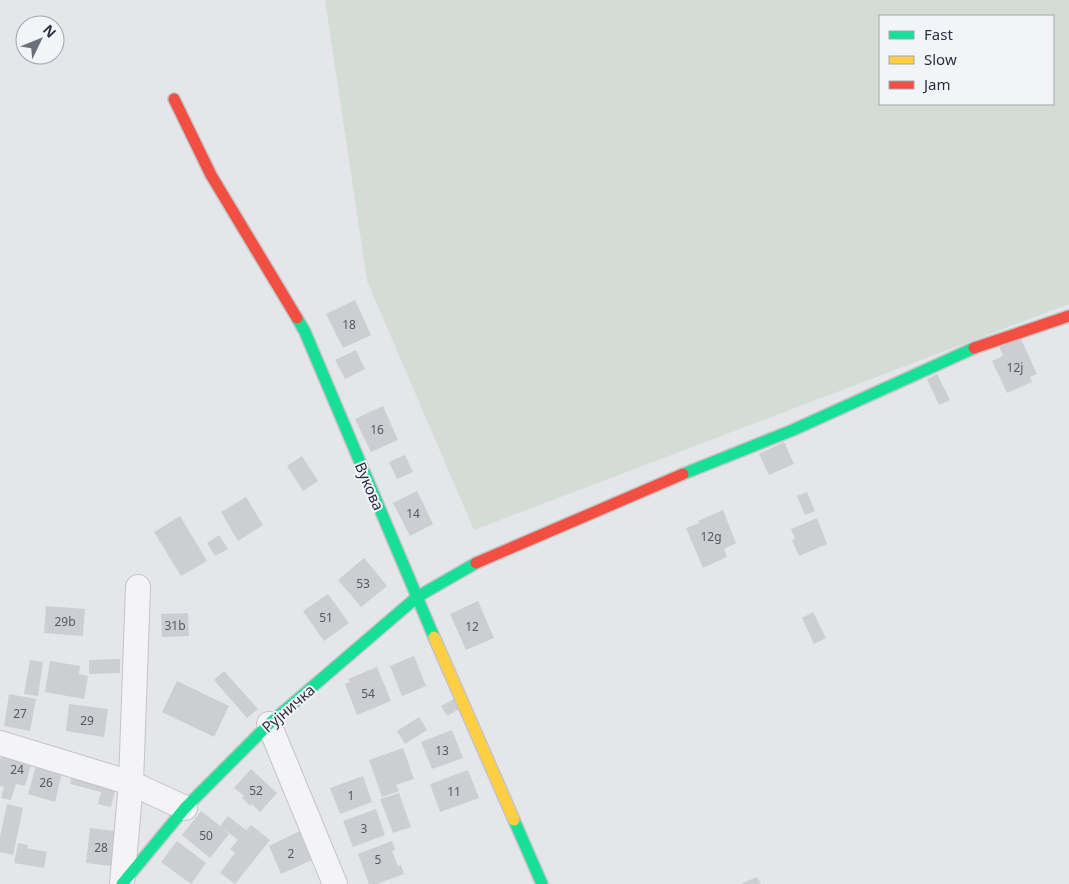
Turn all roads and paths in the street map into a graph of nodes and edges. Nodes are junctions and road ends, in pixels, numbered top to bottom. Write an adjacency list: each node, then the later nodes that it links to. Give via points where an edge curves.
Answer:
1 (174, 100): 4 (street, Вукова, via 210,174 305,332)
2 (1069, 316): 4 (street, Рујничка, via 970,349 793,430 479,561)
3 (138, 587): 7 (street)
4 (417, 597): 5 (street, Рујничка); 11 (street, Вукова)
5 (269, 724): 8 (street, Рујничка); 10 (street)
6 (0, 743): 7 (street)
7 (131, 783): 8 (street); 9 (street)
8 (185, 808): 9 (street, Рујничка)
9 (122, 884)
10 (335, 884)
11 (542, 884)

